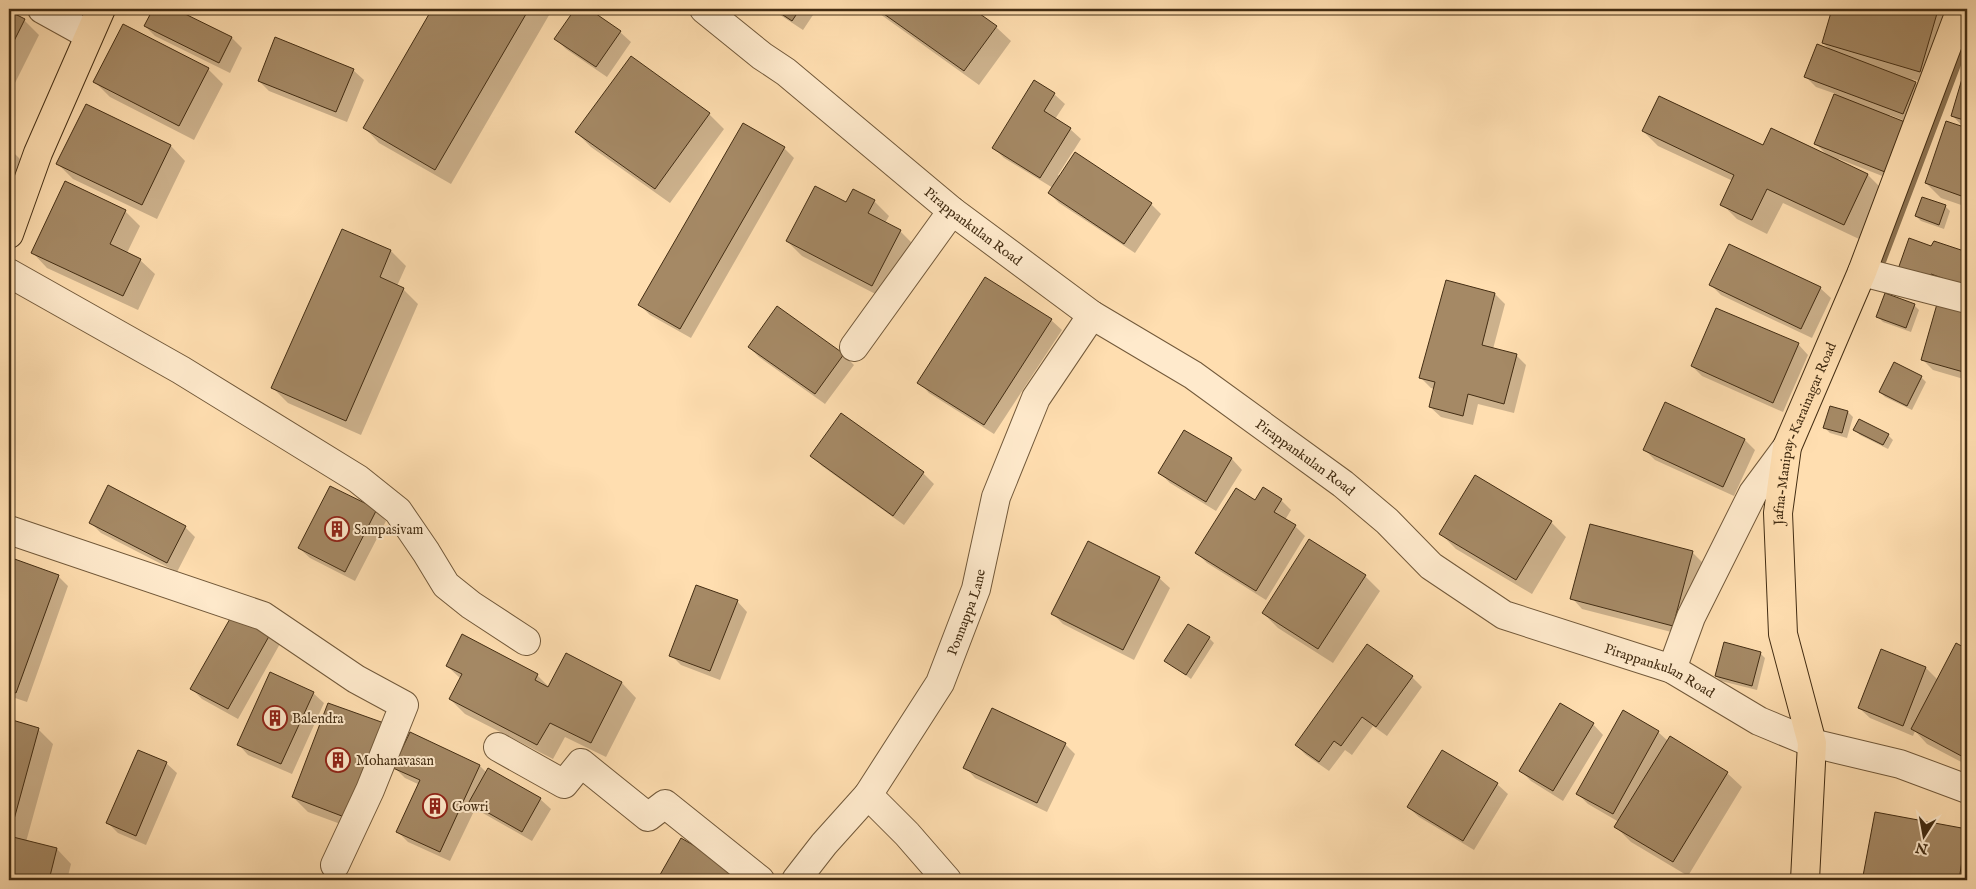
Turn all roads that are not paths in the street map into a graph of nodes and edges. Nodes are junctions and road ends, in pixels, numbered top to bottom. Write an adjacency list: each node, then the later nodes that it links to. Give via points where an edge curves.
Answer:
1 (42, 9): 5 (street)
2 (101, 9): 5 (main road)
3 (704, 9): 6 (street, Pirappankulan Road, via 786,72)
4 (1961, 9): 8 (main road, Jafna-Manipay-Karainagar Road)
5 (89, 35): 7 (main road, via 38,153)
6 (952, 211): 11 (street, Pirappankulan Road); 12 (street)
7 (9, 234)
8 (1862, 272): 10 (street); 13 (main road, Jafna-Manipay-Karainagar Road)
9 (9, 273): 15 (street, via 181,370 358,479 398,511 446,585)
10 (1967, 299)
11 (1092, 315): 16 (street, Pirappankulan Road, via 1193,375 1343,484 1387,521 1431,566 1504,615); 20 (street, Ponnappa Lane, via 1036,398 996,497 976,589 940,683)
12 (854, 346)
13 (1787, 447): 16 (street, via 1753,493 1692,617); 17 (main road, Jafna-Manipay-Karainagar Road, via 1778,513 1783,634)
14 (9, 530): 21 (street, via 263,616 356,679 404,705)
15 (526, 641)
16 (1672, 669): 17 (street, Pirappankulan Road, via 1759,721)
17 (1812, 743): 19 (street, Pirappankulan Road, via 1900,764); 25 (main road, Jafna-Manipay-Karainagar Road)
18 (498, 747): 22 (street, via 564,784 581,763 648,817 665,804)
19 (1967, 789)
20 (868, 796): 23 (street, Ponnappa Lane); 24 (street)
21 (335, 865)
22 (760, 880)
23 (796, 880)
24 (947, 880)
25 (1805, 880)

